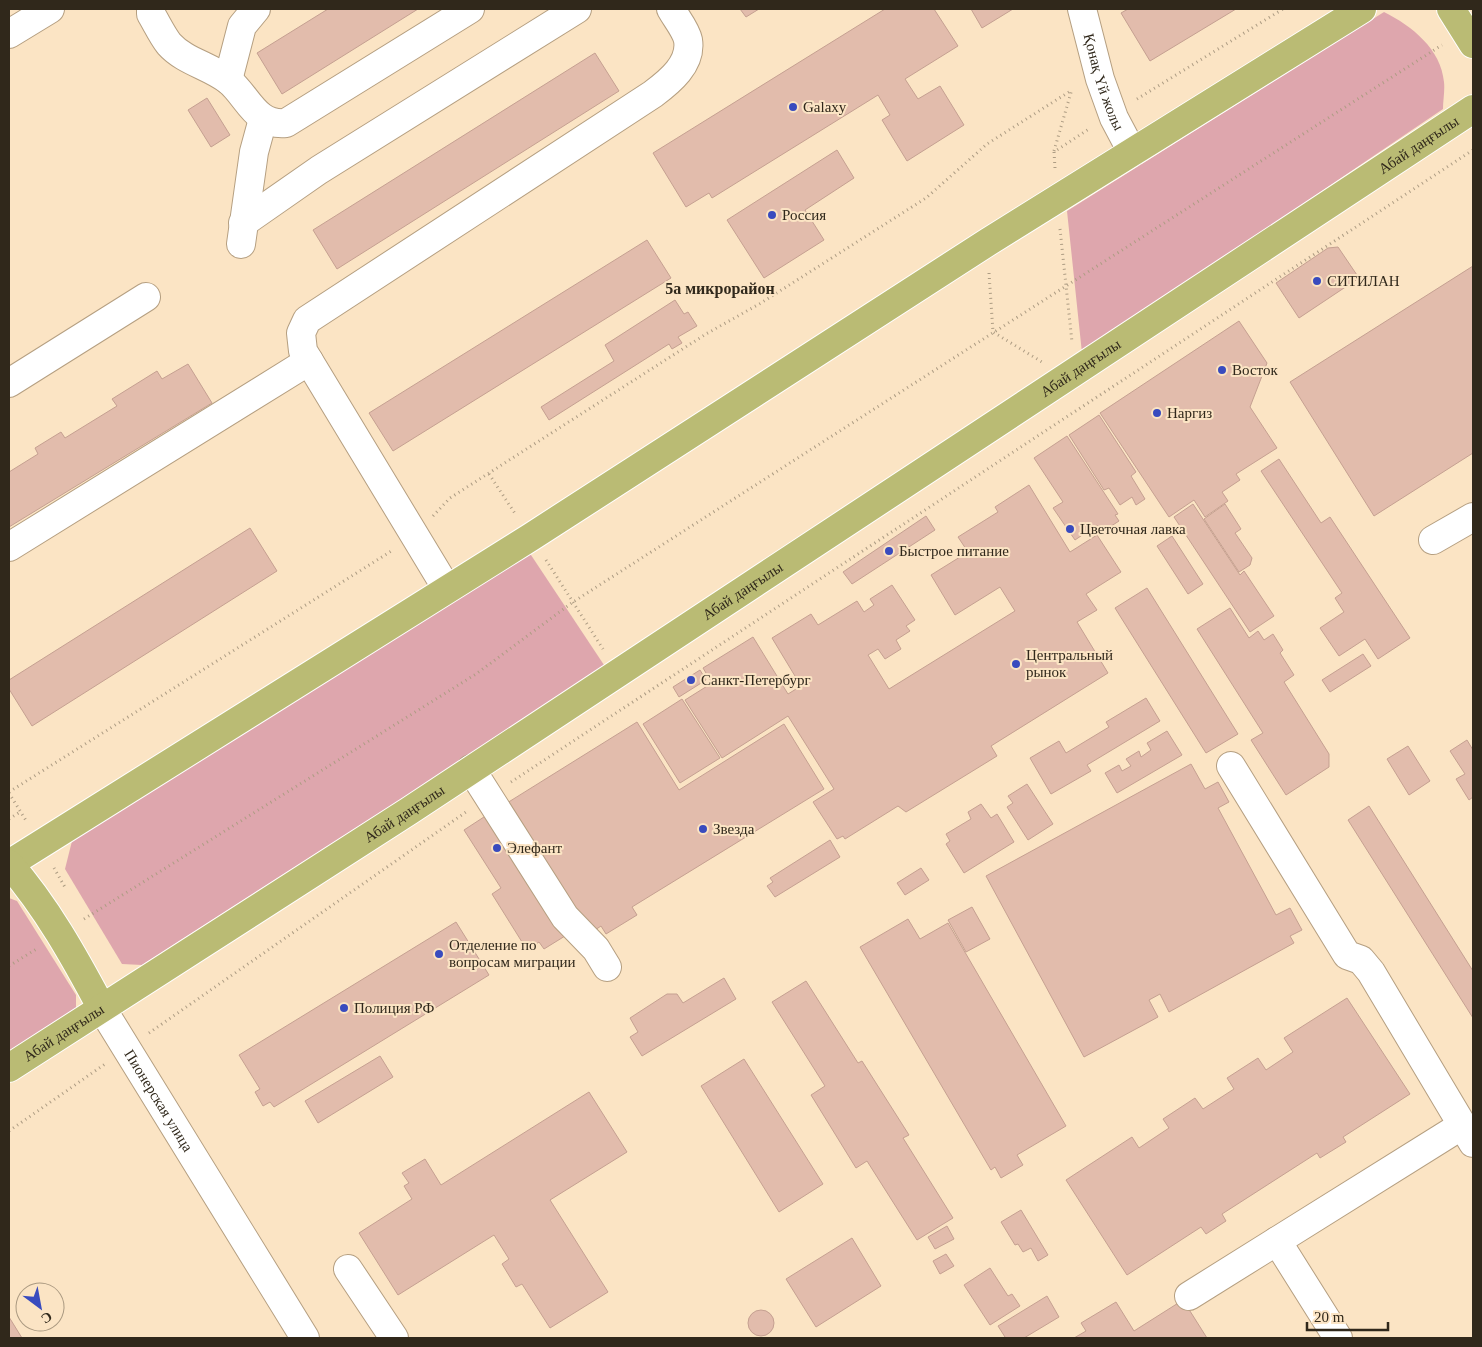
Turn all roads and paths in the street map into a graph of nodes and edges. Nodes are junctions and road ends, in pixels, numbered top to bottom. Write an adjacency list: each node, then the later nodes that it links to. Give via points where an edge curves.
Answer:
1 (50, 9): 10 (street)
2 (151, 9): 11 (street, via 170,44)
3 (256, 9): 11 (street, via 242,26)
4 (470, 9): 15 (street, via 286,123 277,124)
5 (578, 9): 15 (street, via 319,170 242,234 254,152)
6 (671, 9): 22 (street, via 688,40 686,60 670,81 307,320 301,333)
7 (1082, 9): 18 (street, Қонақ Үй жолы, via 1100,79 1114,118)
8 (1362, 9): 18 (main road)
9 (1463, 28): 21 (path)
10 (9, 34)
11 (228, 80): 15 (street)
12 (1070, 81): 13 (path)
13 (1072, 90): 17 (path); 25 (path, via 987,144 926,198)
14 (1472, 111): 23 (main road, Абай даңғылы)
15 (263, 119)
16 (1473, 150): 34 (path)
17 (1054, 152)
18 (1132, 152): 19 (main road)
19 (988, 242): 21 (path); 28 (main road)
20 (146, 297): 24 (street)
21 (993, 332): 23 (path); 32 (path)
22 (309, 361): 27 (street); 30 (street)
23 (1066, 377): 33 (main road, Абай даңғылы)
24 (9, 383)
25 (489, 474): 27 (path, via 450,498); 28 (path)
26 (1473, 517): 29 (street)
27 (415, 536): 31 (street); 37 (path)
28 (531, 537): 31 (main road); 32 (path)
29 (1433, 540)
30 (9, 547)
31 (447, 589): 41 (main road)
32 (573, 602): 33 (path); 42 (path, via 476,674)
33 (618, 673): 34 (path); 36 (main road, Абай даңғылы)
34 (635, 701): 38 (path)
35 (1231, 766): 49 (street, via 1347,955 1361,960 1371,972)
36 (471, 769): 38 (street); 45 (main road, Абай даңғылы)
37 (9, 792)
38 (490, 796): 44 (street, via 565,917 596,949); 46 (path)
39 (20, 812): 40 (path)
40 (9, 819)
41 (9, 864): 42 (main road, Пионерская улица)
42 (59, 935): 43 (path); 45 (main road, Пионерская улица)
43 (9, 966)
44 (607, 967)
45 (102, 1007): 46 (street, Пионерская улица); 47 (main road, Абай даңғылы)
46 (126, 1050): 48 (path); 53 (street, Пионерская улица)
47 (9, 1068)
48 (9, 1130)
49 (1467, 1134): 50 (street)
50 (1277, 1241): 52 (street); 55 (street)
51 (348, 1269): 54 (street)
52 (1190, 1296)
53 (306, 1338)
54 (394, 1338)
55 (1338, 1338)

